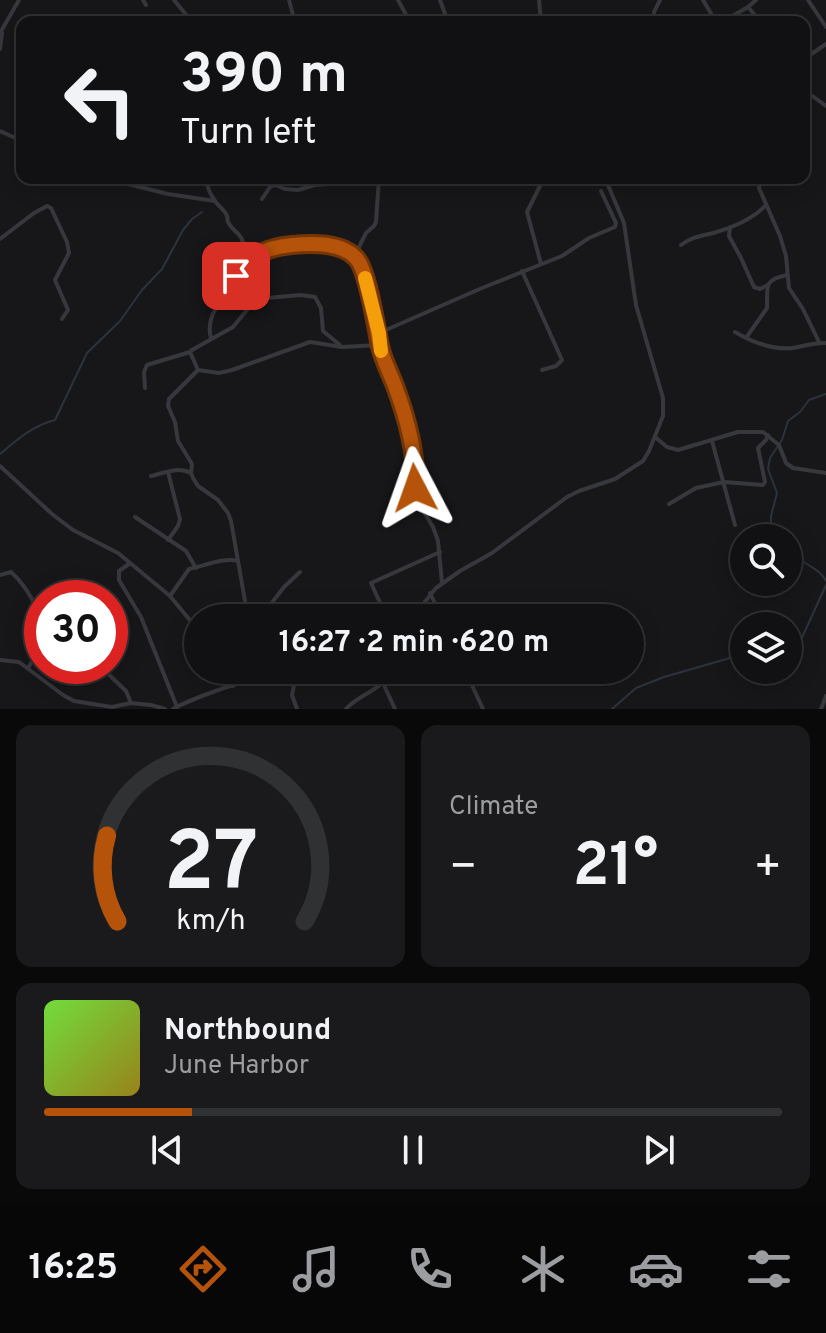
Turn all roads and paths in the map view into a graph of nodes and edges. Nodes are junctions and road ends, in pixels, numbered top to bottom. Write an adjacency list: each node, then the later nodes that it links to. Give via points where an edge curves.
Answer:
1 (19, 0): 10 (street)
2 (174, 0): 6 (street)
3 (756, 0): 5 (street)
4 (808, 0): 9 (street)
5 (748, 7): 7 (street); 8 (street)
6 (187, 16)
7 (731, 16)
8 (756, 16)
9 (826, 27)
10 (1, 32): 11 (street)
11 (0, 49)
12 (129, 184): 21 (street)
13 (208, 184): 21 (street)
14 (337, 184): 20 (street, via 291,190 275,185)
15 (379, 184): 26 (street, via 376,222 359,247)
16 (541, 184): 27 (street, via 527,212)
17 (608, 184): 46 (street, via 624,223 636,305 663,398)
18 (759, 184): 22 (street)
19 (601, 191): 27 (street, via 615,227)
20 (262, 199)
21 (215, 201): 28 (street, via 242,237)
22 (766, 205): 23 (street); 30 (street, via 780,236)
23 (730, 227): 25 (street); 31 (street, via 729,236 754,287)
24 (0, 239): 32 (street, via 38,210 51,208 69,249 55,280 68,308)
25 (681, 245)
26 (359, 261): 28 (street, via 338,248 298,244 261,251); 34 (street)
27 (541, 264): 29 (street)
28 (243, 266): 35 (street, via 213,313)
29 (522, 271): 34 (street); 43 (street, via 562,360)
30 (787, 275): 31 (street); 37 (street)
31 (768, 285): 36 (street, via 767,308)
32 (62, 319)
33 (735, 332): 36 (street)
34 (379, 333): 39 (street)
35 (211, 338): 40 (street, via 233,327 259,298 309,295 319,302 323,331); 41 (street)
36 (746, 338): 37 (street, via 783,349)
37 (819, 342): 38 (street)
38 (826, 343)
39 (380, 345): 40 (street); 59 (street, via 411,441 414,495 433,527)
40 (342, 347): 42 (street, via 310,342 232,370)
41 (190, 352): 42 (street); 44 (street, via 147,365)
42 (198, 370): 50 (street, via 168,402)
43 (542, 370)
44 (145, 388)
45 (768, 435): 47 (street, via 747,430); 51 (street, via 793,468); 54 (street, via 758,448 765,484)
46 (655, 436): 47 (street, via 678,450); 65 (street, via 643,461 615,479 567,497)
47 (712, 441): 54 (street)
48 (0, 466): 61 (street, via 73,530)
49 (168, 472): 50 (street); 52 (street); 58 (street, via 180,519)
50 (191, 473): 60 (street, via 228,513)
51 (825, 473): 53 (street)
52 (151, 476)
53 (826, 481)
54 (724, 482): 55 (street, via 696,488); 57 (street)
55 (669, 504)
56 (135, 517): 58 (street)
57 (735, 524)
58 (168, 540): 62 (street, via 186,551)
59 (440, 552): 65 (street); 71 (street, via 371,583)
60 (238, 561): 62 (street); 69 (street)
61 (129, 564): 68 (street); 87 (street, via 119,571 119,580 141,617)
62 (196, 568): 68 (street, via 189,569)
63 (300, 572): 70 (street)
64 (0, 575): 66 (street, via 11,572)
65 (442, 583): 67 (street)
66 (24, 586)
67 (430, 593): 72 (street); 73 (street)
68 (170, 596): 74 (street)
69 (246, 604)
70 (271, 604)
71 (381, 604)
72 (422, 604)
73 (435, 604)
74 (184, 613)
75 (0, 660): 76 (street)
76 (24, 665)
77 (49, 684): 86 (street, via 74,701 112,707)
78 (119, 684): 86 (street)
79 (240, 684): 84 (street)
80 (294, 684): 89 (street)
81 (381, 684): 90 (street)
82 (383, 684): 91 (street)
83 (472, 684): 92 (street)
84 (233, 686): 87 (street)
85 (826, 696): 93 (street)
86 (131, 703): 88 (street)
87 (175, 708)
88 (165, 709)
89 (297, 709)
90 (346, 709)
91 (395, 709)
92 (483, 709)
93 (821, 709)

